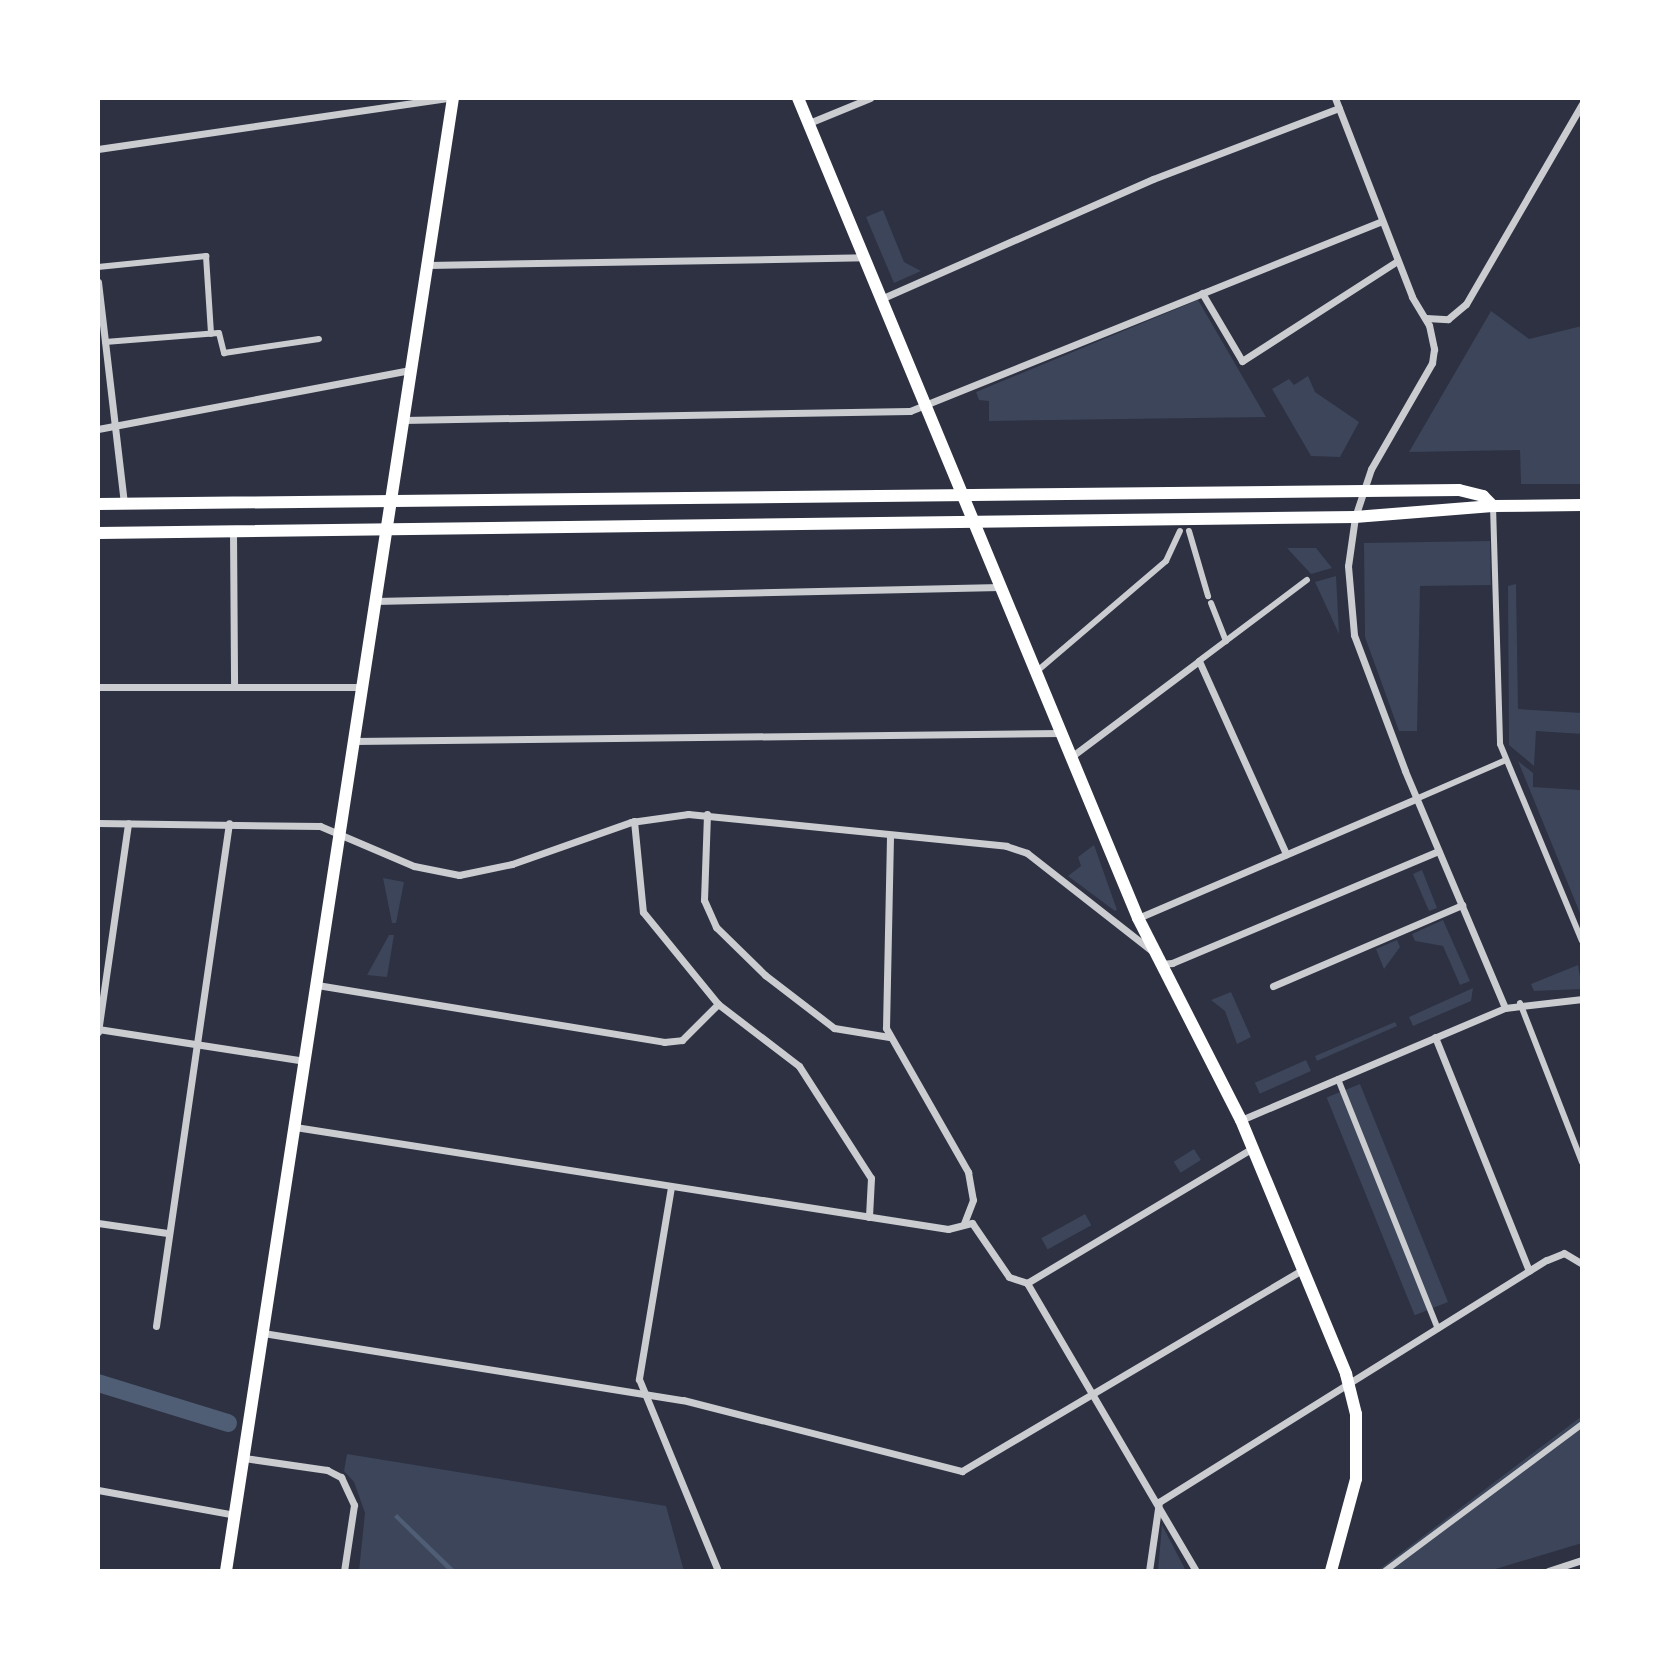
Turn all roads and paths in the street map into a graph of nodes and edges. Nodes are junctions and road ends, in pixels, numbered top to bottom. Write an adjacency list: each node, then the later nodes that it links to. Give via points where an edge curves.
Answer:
1 (451, 98): 8 (street); 12 (main road)
2 (798, 98): 7 (main road)
3 (870, 98): 7 (street)
4 (1335, 98): 6 (street)
5 (1582, 104): 17 (street, via 1466,304 1448,319)
6 (1339, 108): 9 (street); 16 (street, via 1140,184)
7 (809, 123): 10 (main road)
8 (98, 149)
9 (1382, 220): 11 (street); 15 (street)
10 (866, 257): 12 (street); 16 (main road)
11 (1397, 261): 15 (street, via 1242,362); 17 (street)
12 (428, 265): 22 (main road)
13 (98, 267): 19 (street, via 206,256)
14 (98, 282): 18 (street)
15 (1202, 293): 23 (street)
16 (883, 298): 23 (main road)
17 (1426, 318): 27 (street, via 1432,363)
18 (101, 331): 21 (street)
19 (211, 334): 20 (street, via 219,333 223,353); 21 (street)
20 (319, 339)
21 (105, 342): 25 (street)
22 (411, 370): 24 (main road); 25 (street)
23 (928, 404): 24 (street, via 896,412); 28 (main road)
24 (403, 420): 30 (main road)
25 (116, 427): 26 (street); 29 (street)
26 (98, 429)
27 (1363, 491): 28 (main road); 33 (main road, via 1459,490 1483,496); 34 (street)
28 (964, 495): 30 (main road); 35 (main road)
29 (124, 503): 30 (main road); 31 (main road)
30 (388, 503): 36 (main road)
31 (98, 504)
32 (1582, 505): 33 (main road)
33 (1493, 506): 34 (main road); 53 (street, via 1500,744)
34 (1355, 517): 35 (main road); 54 (street, via 1348,566 1354,635)
35 (976, 522): 36 (main road); 42 (main road)
36 (384, 528): 37 (main road); 43 (main road)
37 (233, 531): 40 (main road); 47 (street)
38 (1180, 531): 46 (street, via 1166,561)
39 (1189, 531): 44 (street)
40 (98, 533)
41 (1307, 580): 44 (street)
42 (1000, 587): 43 (street); 46 (main road)
43 (375, 601): 49 (main road)
44 (1226, 641): 45 (street)
45 (1199, 662): 52 (street); 63 (street)
46 (1036, 672): 50 (main road)
47 (234, 685): 48 (street); 49 (street)
48 (98, 687)
49 (361, 687): 51 (main road)
50 (1060, 733): 51 (street); 52 (main road)
51 (354, 741): 60 (main road)
52 (1070, 757): 65 (main road)
53 (1506, 760): 54 (street); 66 (street)
54 (1416, 799): 62 (street); 63 (street)
55 (707, 814): 56 (street); 61 (street); 75 (street, via 704,900 716,927 765,975 834,1028)
56 (634, 821): 60 (street, via 512,864 465,875 414,866); 72 (street, via 642,909)
57 (98, 823): 58 (street)
58 (128, 823): 59 (street); 74 (street)
59 (229, 823): 60 (street, via 320,826); 77 (street)
60 (340, 834): 68 (main road)
61 (890, 837): 67 (street, via 1021,850); 75 (street)
62 (1438, 851): 64 (street); 67 (street, via 1172,963)
63 (1286, 854): 65 (street)
64 (1462, 905): 69 (street); 73 (street)
65 (1138, 918): 67 (main road)
66 (1582, 942)
67 (1156, 958): 80 (main road)
68 (317, 985): 72 (street, via 664,1042 682,1040); 78 (main road)
69 (1273, 986)
70 (1582, 999): 71 (street)
71 (1520, 1003): 73 (street); 83 (street)
72 (718, 1004): 85 (street, via 799,1066 871,1178)
73 (1505, 1008): 76 (street)
74 (98, 1030): 77 (street)
75 (890, 1037): 87 (street, via 968,1172 973,1200)
76 (1436, 1037): 79 (street); 91 (street)
77 (196, 1043): 78 (street); 88 (street)
78 (304, 1061): 81 (main road)
79 (1338, 1079): 80 (street); 94 (street)
80 (1241, 1120): 82 (main road)
81 (295, 1127): 84 (street); 95 (main road)
82 (1253, 1148): 90 (main road); 92 (street)
83 (1582, 1162)
84 (671, 1187): 85 (street); 97 (street, via 639,1376)
85 (869, 1217): 87 (street, via 948,1229)
86 (98, 1223): 88 (street)
87 (964, 1223): 92 (street, via 979,1228 1009,1277)
88 (167, 1233): 93 (street)
89 (1582, 1264): 91 (street, via 1571,1256 1556,1255)
90 (1303, 1269): 96 (main road); 98 (street)
91 (1529, 1271): 94 (street)
92 (1027, 1283): 98 (street)
93 (156, 1326)
94 (1438, 1329): 96 (street)
95 (263, 1333): 97 (street); 100 (main road)
96 (1350, 1385): 102 (street); 110 (main road, via 1356,1414 1356,1479)
97 (649, 1396): 98 (street, via 683,1400 962,1471); 107 (street)
98 (1095, 1396): 102 (street)
99 (1582, 1424): 111 (street)
100 (244, 1458): 103 (main road); 106 (street, via 327,1470 344,1480 354,1505)
101 (98, 1490): 103 (street)
102 (1158, 1502): 108 (street); 109 (street)
103 (235, 1515): 105 (main road)
104 (1582, 1560): 112 (street)
105 (226, 1571)
106 (344, 1571)
107 (718, 1571)
108 (1149, 1571)
109 (1196, 1571)
110 (1331, 1571)
111 (1385, 1571)
112 (1548, 1571)

